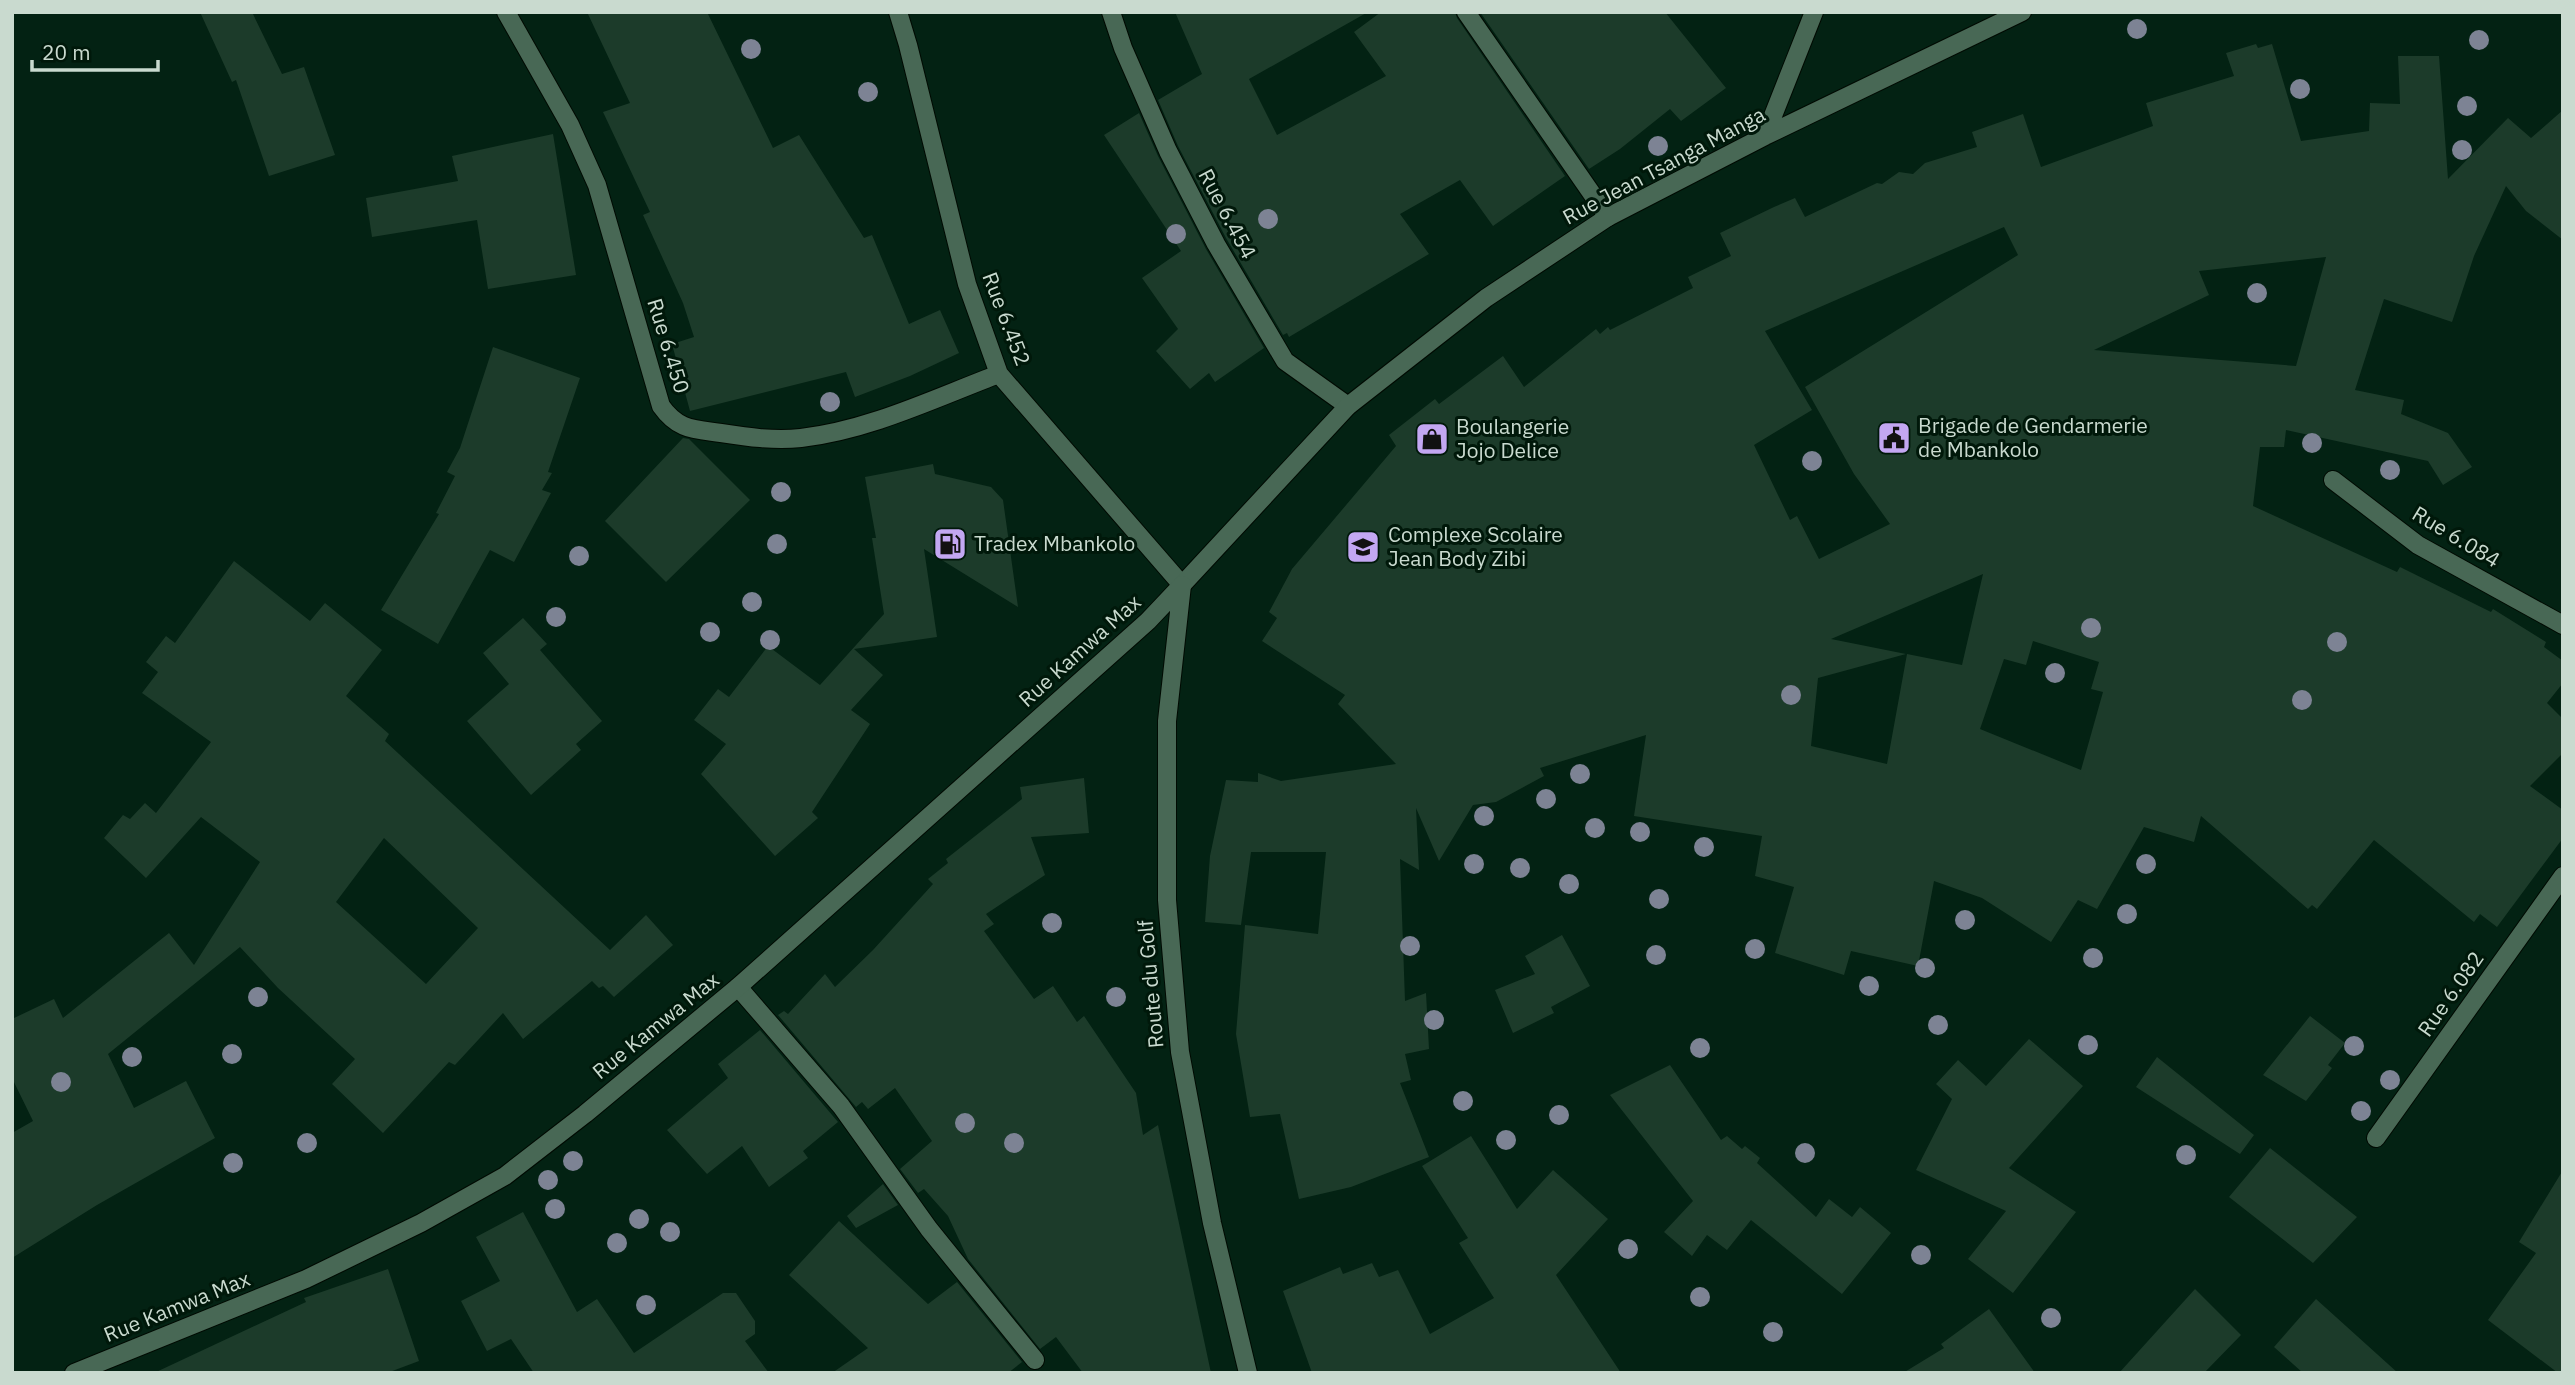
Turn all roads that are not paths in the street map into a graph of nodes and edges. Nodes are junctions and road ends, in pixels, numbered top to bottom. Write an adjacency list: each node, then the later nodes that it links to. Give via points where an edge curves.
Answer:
1 (506, 12): 9 (street, Rue 6.450, via 597,185 661,406 671,420 686,428 754,438 799,438 855,428)
2 (898, 12): 9 (street, Rue 6.452, via 967,284)
3 (1111, 12): 10 (street, Rue 6.454, via 1168,151 1285,362)
4 (1466, 12): 8 (street)
5 (1814, 12): 7 (street)
6 (2022, 12): 7 (street, Rue Jean Tsanga Manga)
7 (1765, 136): 8 (street, Rue Jean Tsanga Manga)
8 (1608, 217): 10 (street, Rue Jean Tsanga Manga, via 1486,298)
9 (999, 374): 12 (street, Rue 6.452)
10 (1348, 406): 12 (street, Rue Jean Tsanga Manga)
11 (2333, 480): 13 (street, Rue 6.084, via 2418,545)
12 (1182, 585): 15 (street, Rue Kamwa Max, via 1148,621); 19 (street, Route du Golf, via 1167,722 1167,900 1176,1010 1212,1223)
13 (2563, 625)
14 (2563, 876): 16 (street, Rue 6.082)
15 (738, 987): 17 (street, via 841,1106 929,1229); 18 (street, Rue Kamwa Max, via 505,1176 306,1279)
16 (2376, 1138)
17 (1035, 1360)
18 (74, 1373)
19 (1248, 1373)

